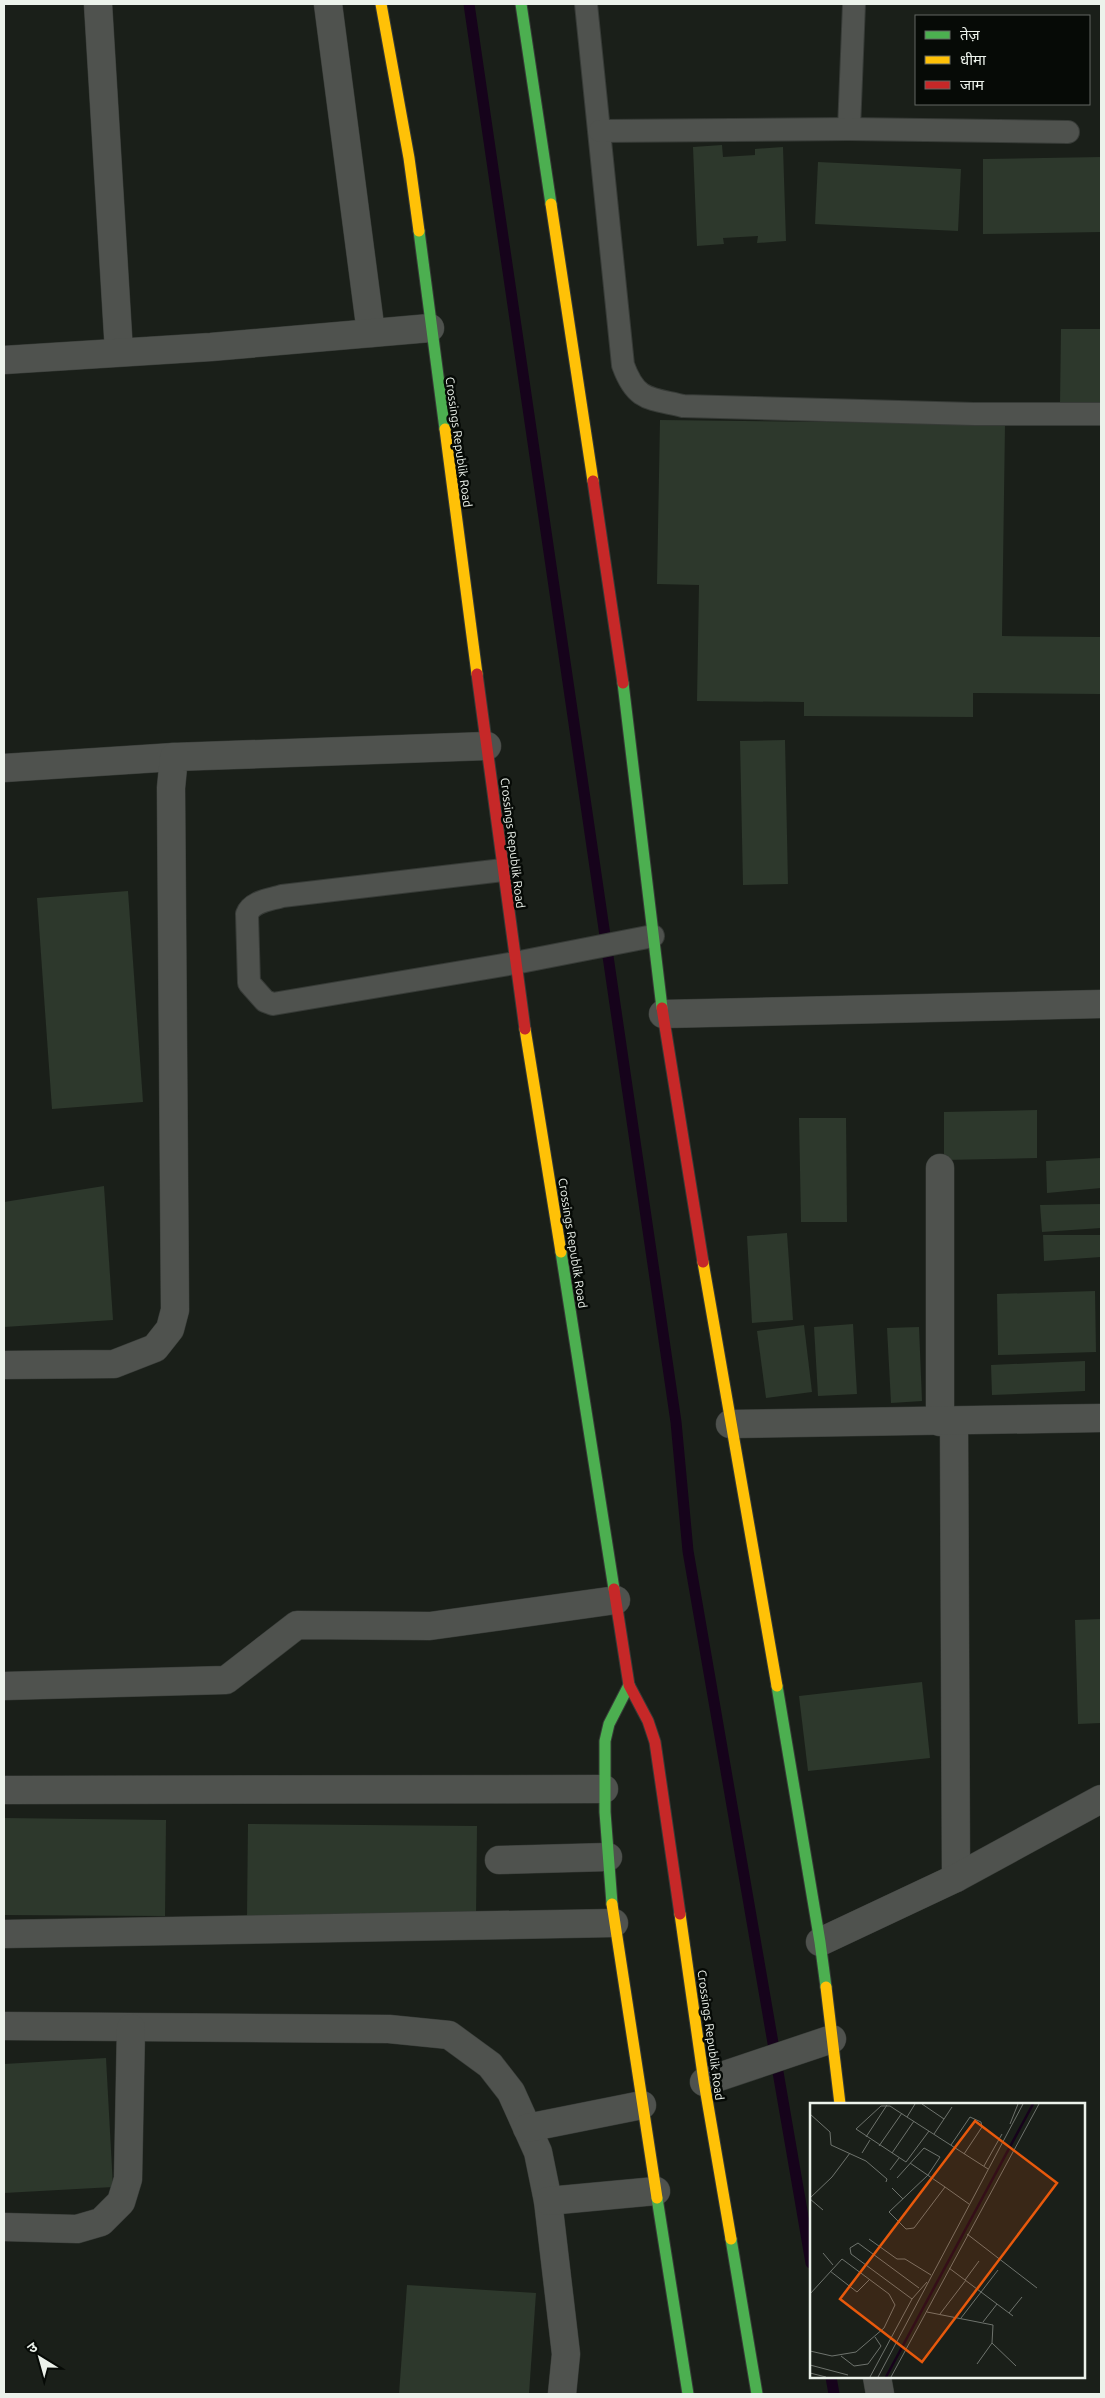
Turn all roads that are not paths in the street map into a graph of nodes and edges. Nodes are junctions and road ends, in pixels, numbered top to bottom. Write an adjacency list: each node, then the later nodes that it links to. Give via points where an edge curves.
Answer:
1 (98, 4): 12 (street)
2 (328, 4): 11 (street)
3 (381, 4): 10 (street, Crossings Republik Road, via 408,158)
4 (521, 4): 19 (street, via 620,661)
5 (586, 4): 8 (lane)
6 (854, 4): 7 (lane)
7 (849, 129): 8 (lane); 9 (lane)
8 (600, 132): 14 (lane, via 623,364 630,384 647,398 693,406)
9 (1068, 132)
10 (430, 328): 11 (street); 15 (street, Crossings Republik Road)
11 (371, 333): 12 (street)
12 (119, 352): 13 (street)
13 (4, 360)
14 (1101, 414)
15 (487, 746): 16 (street); 18 (street, Crossings Republik Road)
16 (174, 757): 17 (street); 24 (street, via 175,1310 170,1329 155,1348 114,1364)
17 (4, 768)
18 (503, 870): 20 (street, Crossings Republik Road); 20 (lane, via 282,896 260,902 250,908 248,914 249,983 260,998 273,1004)
19 (653, 936): 20 (lane); 22 (street)
20 (515, 963): 28 (street, Crossings Republik Road)
21 (1101, 1004): 22 (street)
22 (663, 1014): 27 (street)
23 (940, 1168): 26 (street)
24 (4, 1365)
25 (1101, 1418): 26 (street)
26 (947, 1422): 27 (street); 36 (street)
27 (730, 1424): 39 (street)
28 (616, 1600): 29 (street, Crossings Republik Road); 30 (street, via 430,1626 297,1625 226,1680)
29 (629, 1685): 31 (street, via 609,1724 605,1741); 43 (street, Crossings Republik Road, via 655,1742)
30 (4, 1686)
31 (604, 1789): 32 (street); 34 (street)
32 (4, 1790)
33 (1101, 1799): 36 (street)
34 (608, 1857): 35 (street); 37 (street)
35 (499, 1860)
36 (956, 1878): 39 (street)
37 (614, 1923): 38 (street); 45 (street)
38 (4, 1934)
39 (820, 1942): 42 (street)
40 (4, 2026): 41 (street)
41 (131, 2028): 46 (street, via 388,2029 449,2036 490,2065 512,2092); 49 (street, via 128,2179 122,2202 101,2222 77,2230)
42 (832, 2038): 43 (street); 44 (street)
43 (704, 2082): 53 (street, Crossings Republik Road)
44 (840, 2103)
45 (642, 2105): 46 (street); 47 (street)
46 (527, 2128): 48 (street, via 538,2152)
47 (656, 2191): 48 (street); 52 (street)
48 (548, 2201): 51 (street, via 566,2354)
49 (4, 2227)
50 (878, 2378): 54 (street)
51 (562, 2394)
52 (688, 2394)
53 (757, 2394)
54 (880, 2394)

